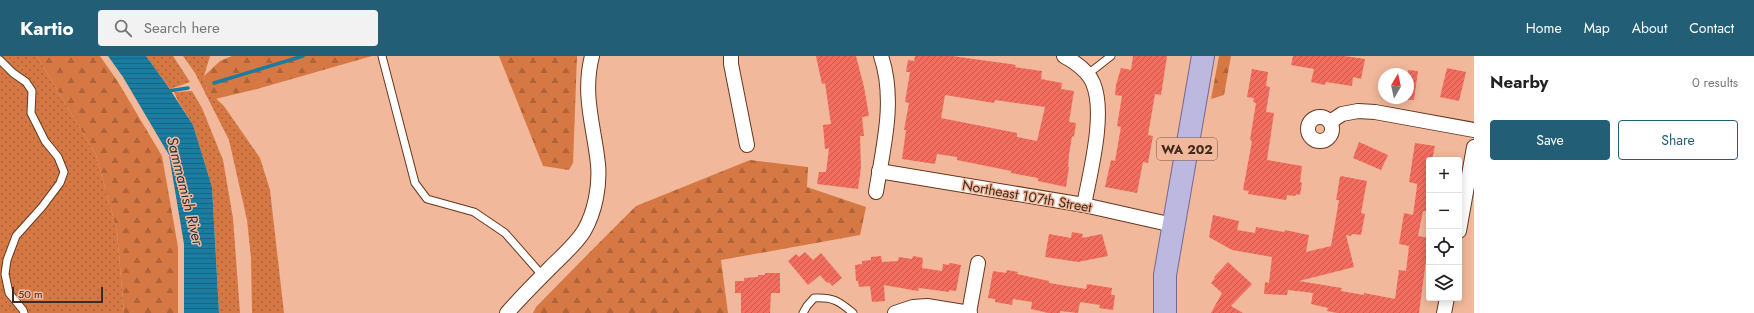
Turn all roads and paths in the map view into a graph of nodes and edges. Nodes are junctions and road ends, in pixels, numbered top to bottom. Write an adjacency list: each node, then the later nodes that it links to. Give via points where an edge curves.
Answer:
1 (382, 56): 20 (lane, via 416,183 427,199 474,212 505,233)
2 (592, 56): 20 (street, via 587,86 598,164 596,196 584,231)
3 (731, 56): 12 (street)
4 (881, 56): 14 (street, via 888,85 888,114)
5 (1111, 56): 9 (lane)
6 (1203, 56): 17 (main road, WA 202)
7 (1066, 57): 9 (street)
8 (0, 60): 22 (lane, via 26,82 32,91 31,114 45,141 58,157 64,172 60,183 16,236 7,260 5,274 9,293)
9 (1088, 74): 16 (street, via 1093,83 1099,116)
10 (1330, 122): 11 (street, via 1342,114 1358,111)
11 (1474, 130)
12 (747, 145)
13 (1474, 147): 18 (street)
14 (879, 171): 15 (street); 16 (street, Northeast 107th Street)
15 (876, 192)
16 (1084, 205): 17 (street, Northeast 107th Street)
17 (1173, 225): 28 (main road, WA 202, via 1165,275)
18 (1459, 229)
19 (978, 263): 27 (street)
20 (542, 275): 23 (street)
21 (1446, 301): 29 (street)
22 (24, 313)
23 (507, 313)
24 (803, 313): 25 (lane, via 814,298 829,298)
25 (854, 313)
26 (895, 313): 27 (street, via 913,307 927,306)
27 (969, 313)
28 (1165, 313)
29 (1444, 313)

